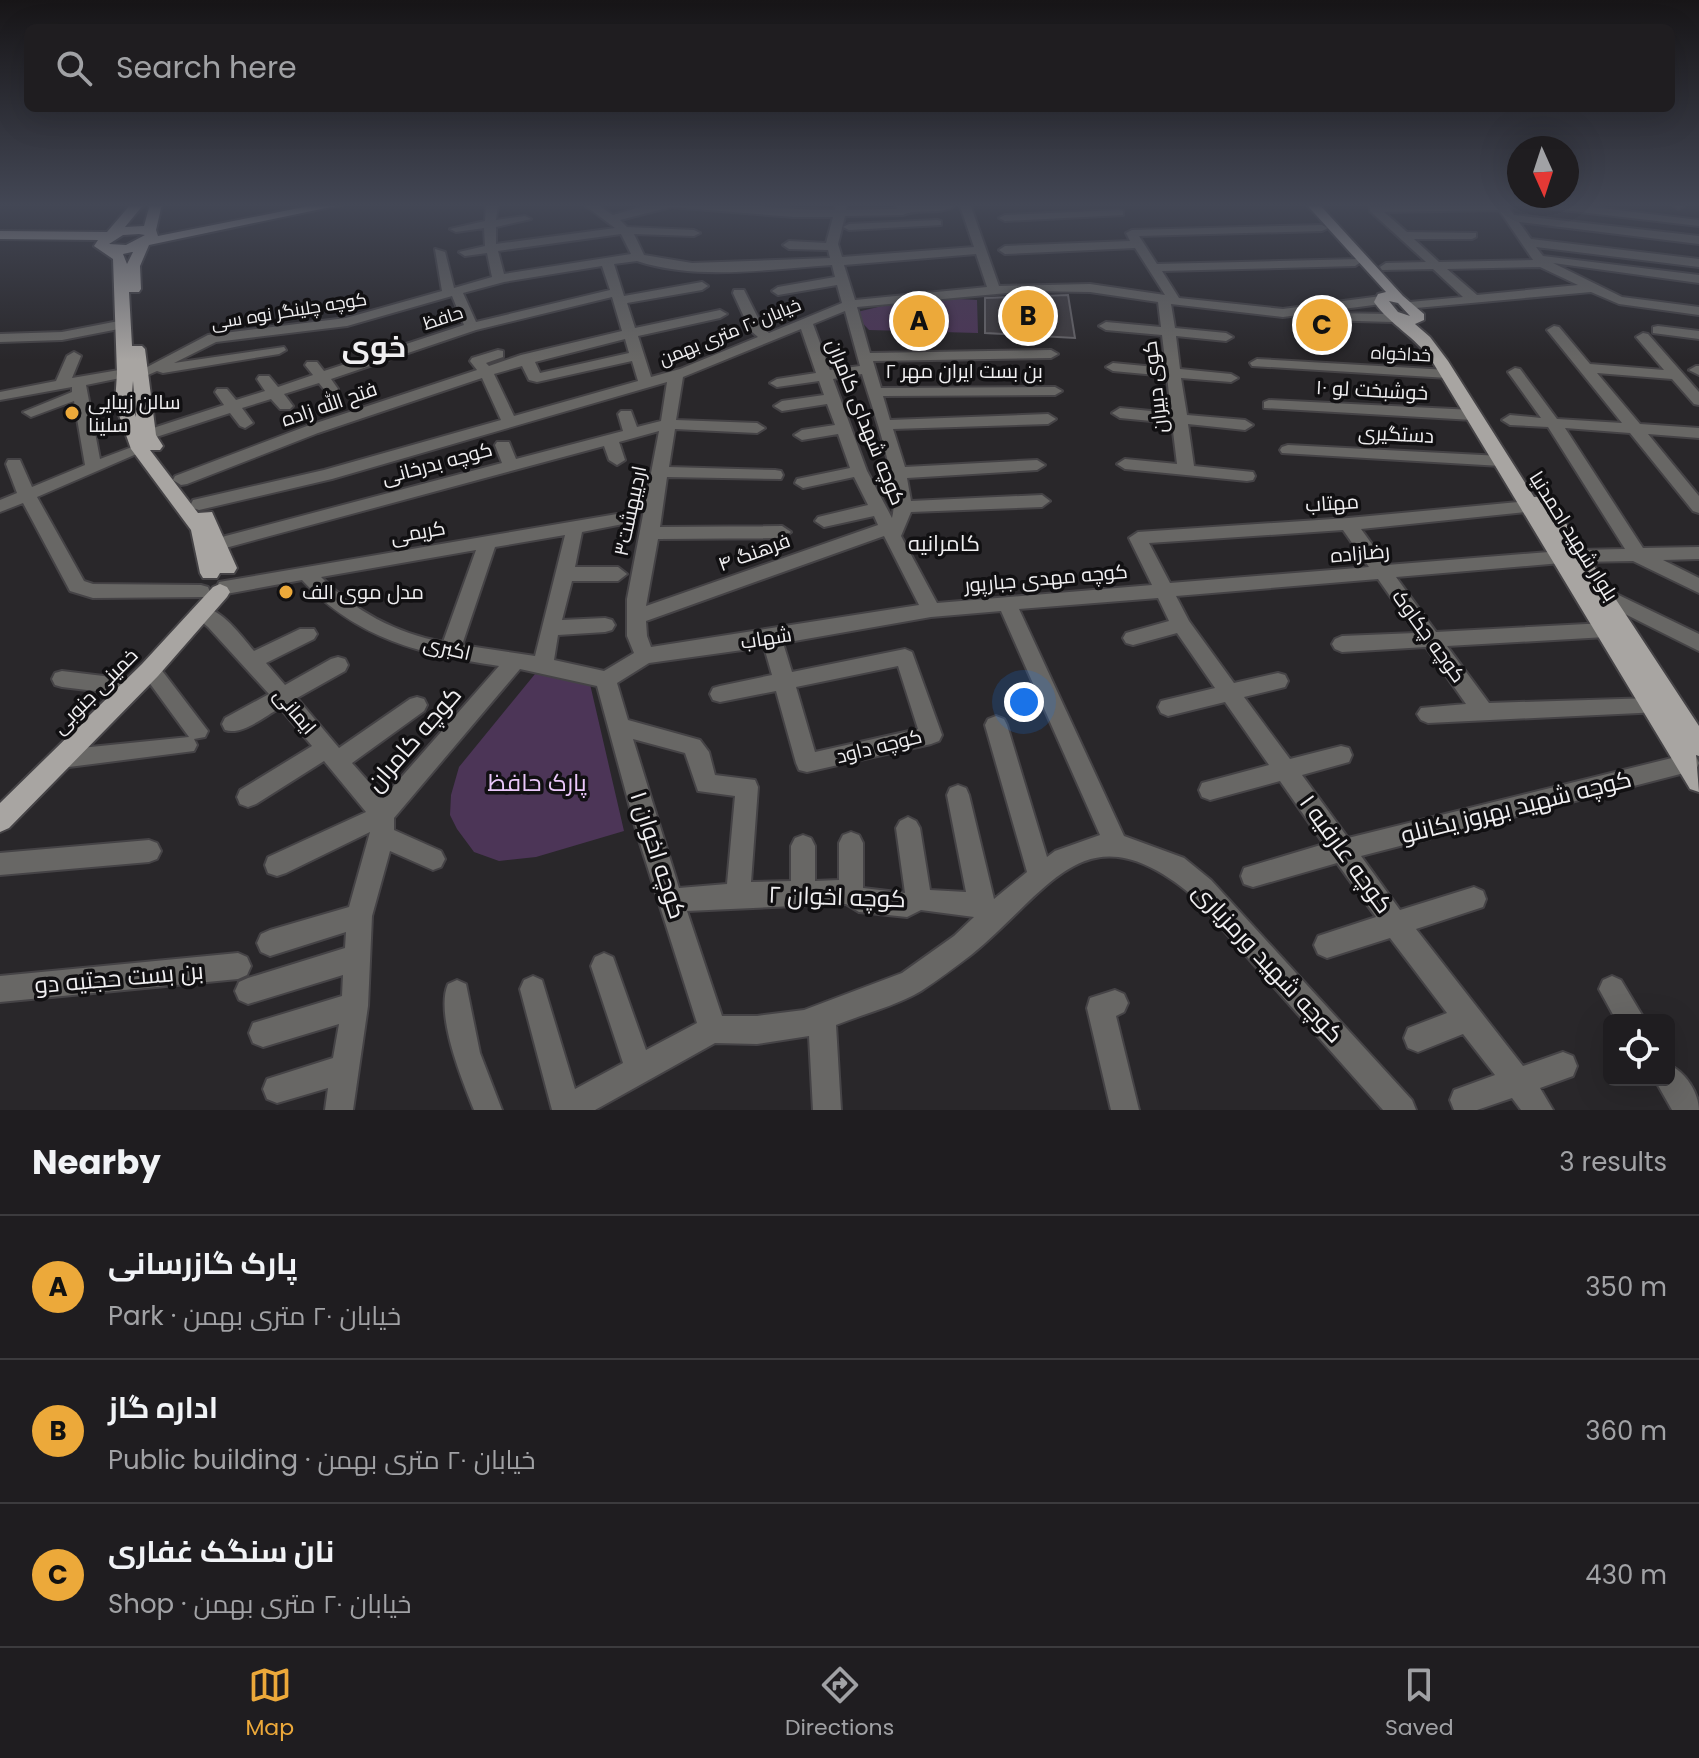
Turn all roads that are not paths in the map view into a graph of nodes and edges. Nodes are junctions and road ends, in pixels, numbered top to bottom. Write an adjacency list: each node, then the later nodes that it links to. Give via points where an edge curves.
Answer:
1 (130, 256): 40 (main road)
2 (133, 256): 67 (main road)
3 (440, 256): 29 (street)
4 (494, 256): 22 (street)
5 (745, 256): 14 (street, via 698,268)
6 (839, 256): 24 (street)
7 (981, 256): 27 (street)
8 (1146, 256): 21 (street)
9 (1349, 256): 17 (main road, بلوار شهید احمدنیا)
10 (1355, 256): 35 (main road, بلوار شهید احمدنیا)
11 (1426, 256): 19 (street)
12 (1537, 256): 15 (street)
13 (1640, 256): 18 (street)
14 (638, 257): 16 (street, کوچه چلینگر نوه سی)
15 (1540, 260): 19 (street); 23 (street); 26 (street)
16 (607, 262): 22 (street, کوچه چلینگر نوه سی); 31 (street)
17 (1355, 262): 21 (street); 35 (main road, بلوار شهید احمدنیا)
18 (1699, 263)
19 (1437, 266): 20 (street); 32 (street)
20 (1386, 267)
21 (1154, 268): 33 (street)
22 (499, 279): 29 (street, کوچه چلینگر نوه سی)
23 (1699, 279)
24 (842, 280): 28 (street); 34 (street)
25 (702, 286): 31 (street, حافظ)
26 (1592, 288): 32 (street); 36 (street, via 1619,300)
27 (994, 290): 33 (street, خیابان ۲۰ متری بهمن, via 1090,288); 34 (street, خیابان ۲۰ متری بهمن)
28 (778, 291)
29 (452, 292): 42 (street); 67 (street, کوچه چلینگر نوه سی, via 347,322 213,338)
30 (739, 293): 52 (street, via 757,330)
31 (618, 296): 42 (street, حافظ); 46 (street)
32 (1472, 298): 35 (street)
33 (1169, 300): 37 (street, خیابان ۲۰ متری بهمن); 47 (street, کوی دبیران)
34 (851, 304): 39 (street, خیابان ۲۰ متری بهمن); 60 (street)
35 (1398, 308): 37 (street); 37 (street, خیابان ۲۰ متری بهمن); 72 (main road, بلوار شهید احمدنیا); 150 (main road, بلوار شهید احمدنیا, via 1452,360)
36 (1699, 311)
37 (1283, 313)
38 (720, 314): 46 (street, فتح الله زاده)
39 (805, 322): 52 (street, خیابان ۲۰ متری بهمن); 71 (street, کوچه شهدای کامران)
40 (124, 324): 51 (street, via 62,336); 67 (main road)
41 (1106, 326): 47 (street)
42 (472, 327): 53 (street, حافظ)
43 (1554, 330): 63 (street)
44 (1658, 330): 48 (street)
45 (412, 331): 53 (street)
46 (629, 331): 58 (street); 59 (street, فتح الله زاده)
47 (1169, 333): 49 (street); 69 (street, کوی دبیران)
48 (1699, 335)
49 (1226, 337)
50 (1643, 337): 73 (street)
51 (0, 338)
52 (767, 338): 70 (street, خیابان ۲۰ متری بهمن)
53 (425, 343): 64 (street, حافظ)
54 (279, 350): 67 (street)
55 (498, 354): 65 (street, via 477,361)
56 (1051, 354): 68 (street)
57 (74, 356): 78 (street)
58 (637, 356): 59 (street, via 537,378); 75 (street)
59 (526, 358): 65 (street, فتح الله زاده)
60 (865, 363): 68 (street); 71 (street); 82 (street)
61 (1257, 363): 72 (street, خداخواه)
62 (1113, 367): 69 (street)
63 (1584, 368): 73 (street); 106 (street)
64 (316, 371): 77 (street, حافظ); 79 (street)
65 (486, 372): 97 (street); 128 (street, فتح الله زاده)
66 (1515, 372): 101 (street)
67 (136, 373): 78 (street); 111 (main road, via 123,404)
68 (1018, 373): 80 (street, ۲ بن بست ایران مهر); 82 (street, ۲ بن بست ایران مهر)
69 (1172, 373): 74 (street); 95 (street, کوی دبیران)
70 (676, 374): 75 (street, خیابان ۲۰ متری بهمن); 100 (street, اردیبهشت۳)
71 (825, 374): 76 (street); 84 (street, کوچه شهدای کامران)
72 (1448, 374): 93 (main road, بلوار شهید احمدنیا)
73 (1677, 375): 85 (street)
74 (1231, 378)
75 (646, 383): 97 (street, خیابان ۲۰ متری بهمن)
76 (777, 383)
77 (269, 386): 87 (street, حافظ); 88 (street)
78 (73, 387): 83 (street); 90 (street); 120 (street)
79 (331, 389)
80 (1055, 391)
81 (222, 392): 87 (street)
82 (874, 392): 102 (street)
83 (0, 396)
84 (834, 398): 89 (street); 105 (street, کوچه شهدای کامران)
85 (1699, 401)
86 (1269, 405): 93 (street, خوشبخت لو ۱۰)
87 (232, 406): 98 (street); 111 (street, حافظ)
88 (285, 406)
89 (782, 406)
90 (31, 412)
91 (1120, 413): 95 (street)
92 (626, 414): 108 (street)
93 (1473, 415): 116 (main road, بلوار شهید احمدنیا)
94 (1048, 419): 102 (street)
95 (1178, 419): 103 (street); 122 (street, کوی دبیران)
96 (1510, 420): 101 (street)
97 (509, 421): 132 (street, خیابان ۲۰ متری بهمن, via 326,475)
98 (245, 423)
99 (588, 424): 112 (street)
100 (668, 424): 104 (street, کوچه بدرخانی); 108 (street, کوچه بدرخانی); 124 (street, اردیبهشت۳)
101 (1553, 424): 106 (street); 149 (street)
102 (884, 425): 125 (street)
103 (1245, 425)
104 (757, 428)
105 (845, 428): 109 (street); 123 (street, کوچه شهدای کامران)
106 (1635, 430): 107 (street); 136 (street)
107 (1699, 433)
108 (631, 434): 110 (street, کوچه بدرخانی)
109 (802, 435)
110 (610, 439): 112 (street, کوچه بدرخانی); 115 (street)
111 (143, 442): 120 (street, حافظ); 128 (main road); 156 (main road, via 200,529)
112 (592, 444): 121 (street, کوچه بدرخانی, via 570,459)
113 (503, 445): 121 (street)
114 (1288, 450): 116 (street, دستگیری)
115 (617, 460)
116 (1501, 461): 135 (main road, بلوار شهید احمدنیا)
117 (14, 464): 130 (street)
118 (1125, 464): 122 (street)
119 (1037, 465): 125 (street)
120 (93, 466): 130 (street, حافظ)
121 (522, 469): 147 (street, کوچه بدرخانی, via 485,482 462,473 441,494)
122 (1186, 470): 127 (street)
123 (859, 471): 129 (street); 137 (street, کوچه شهدای کامران)
124 (661, 472): 126 (street); 144 (street, اردیبهشت۳)
125 (898, 473): 134 (street)
126 (775, 475)
127 (1247, 476)
128 (181, 480): 132 (main road)
129 (803, 483)
130 (26, 493): 133 (street, حافظ); 156 (street, کریمی, via 77,586 93,591)
131 (1042, 501): 134 (street)
132 (199, 504): 147 (main road)
133 (0, 506)
134 (904, 507): 143 (street, via 904,515)
135 (1530, 507): 140 (street, مهتاب); 150 (main road, بلوار شهید احمدنیا)
136 (1699, 507)
137 (878, 509): 139 (street); 143 (street, کوچه شهدای کامران)
138 (617, 520): 141 (street, کریمی)
139 (824, 521)
140 (1348, 524): 145 (street, مهتاب); 151 (street, کوچه چکاوک)
141 (571, 528): 146 (street, کریمی); 153 (street)
142 (782, 532): 144 (street)
143 (889, 532): 160 (street, کوچه شهدای کامران); 161 (street, فرهنگ ۴)
144 (650, 533): 161 (street, اردیبهشت۳)
145 (1138, 538): 157 (street, کوچه عارفیه ۱)
146 (487, 543): 152 (street, کریمی); 172 (street)
147 (218, 544): 156 (main road)
148 (1699, 553): 149 (street, رضازاده)
149 (1639, 556): 150 (street, رضازاده); 155 (street)
150 (1569, 557): 151 (street, رضازاده); 158 (main road, بلوار شهید احمدنیا); 165 (main road, بلوار شهید احمدنیا)
151 (1383, 573): 157 (street, رضازاده); 169 (street, کوچه چکاوک)
152 (307, 574): 156 (street, کریمی); 172 (street, اکبری, via 332,600 376,628)
153 (563, 574): 154 (street); 164 (street)
154 (618, 574)
155 (1699, 586)
156 (212, 589): 174 (street, ایمانی, via 215,622); 178 (main road, خمینی جنوبی); 183 (main road, خمینی جنوبی)
157 (1163, 591): 159 (street, کوچه مهدی جبارپور); 163 (street, کوچه عارفیه ۱)
158 (1602, 594): 170 (street); 198 (main road, بلوار شهید احمدنیا)
159 (1007, 603): 160 (street, کوچه مهدی جبارپور); 208 (street)
160 (931, 610): 167 (street, شهاب)
161 (636, 617): 173 (street, اردیبهشت۳)
162 (605, 625): 164 (street)
163 (1181, 625): 168 (street); 184 (street, کوچه عارفیه ۱)
164 (551, 628): 177 (street)
165 (1606, 630): 169 (street); 188 (main road, بلوار شهید احمدنیا)
166 (307, 634): 174 (street)
167 (772, 638): 173 (street, شهاب); 181 (street, کوچه داود)
168 (1133, 638)
169 (1430, 638): 171 (street); 190 (street, کوچه چکاوک)
170 (1699, 643)
171 (1342, 644)
172 (450, 651): 175 (street, اکبری)
173 (645, 656): 180 (street, شهاب)
174 (252, 661): 186 (street, ایمانی)
175 (515, 661): 177 (street, اکبری); 205 (street, کوچه کامران)
176 (338, 665): 186 (street)
177 (544, 665): 180 (street, اکبری)
178 (150, 670): 197 (main road, خمینی جنوبی); 197 (street, via 192,738)
179 (62, 679): 183 (street)
180 (606, 680): 194 (street, کوچه اخوان ۱)
181 (784, 680): 181 (street, کوچه داود, via 807,763 931,735 905,657); 185 (street)
182 (1278, 681): 184 (street)
183 (120, 686): 203 (main road, خمینی جنوبی)
184 (1229, 692): 189 (street); 199 (street, کوچه عارفیه ۱)
185 (720, 694)
186 (283, 697): 192 (street); 195 (street, ایمانی)
187 (417, 705): 195 (street)
188 (1653, 706): 190 (street); 198 (main road, بلوار شهید احمدنیا)
189 (1168, 707)
190 (1482, 710): 191 (street)
191 (1428, 714)
192 (233, 724)
193 (996, 725): 215 (street)
194 (617, 726): 219 (street, via 692,746 706,784 747,787); 222 (street, کوچه اخوان ۱)
195 (331, 755): 202 (street); 205 (street, ایمانی)
196 (1341, 755): 199 (street)
197 (61, 759): 204 (main road, خمینی جنوبی)
198 (1695, 763): 210 (street, کوچه شهید بهروز یکانلو)
199 (1285, 771): 200 (street); 210 (street, کوچه عارفیه ۱)
200 (1210, 790)
201 (958, 795): 223 (street)
202 (248, 797)
203 (0, 807)
204 (0, 820)
205 (383, 825): 212 (street); 214 (street); 224 (street)
206 (908, 828): 220 (street)
207 (851, 843): 218 (street)
208 (1116, 844): 215 (street, via 1063,859); 254 (street, کوچه شهید ورمزیاری, via 1175,866 1202,888)
209 (803, 846): 217 (street)
210 (1343, 850): 216 (street, کوچه شهید بهروز یکانلو); 225 (street, کوچه عارفیه ۱)
211 (149, 851): 213 (street)
212 (433, 859)
213 (0, 864)
214 (277, 865)
215 (1040, 876): 223 (street)
216 (1253, 876)
217 (803, 893): 218 (street, کوچه اخوان ۲); 219 (street, کوچه اخوان ۲)
218 (851, 893): 220 (street, کوچه اخوان ۲, via 859,900 907,905)
219 (738, 895): 222 (street, کوچه اخوان ۲)
220 (919, 898): 223 (street, کوچه اخوان ۲)
221 (1474, 899): 225 (street)
222 (673, 900): 239 (street, کوچه اخوان ۱)
223 (989, 908): 237 (street, via 963,945 910,983)
224 (359, 916): 226 (street); 228 (street)
225 (1394, 922): 227 (street); 238 (street, کوچه عارفیه ۱)
226 (270, 943)
227 (1327, 945)
228 (359, 957): 230 (street, بن بست حجتیه دو, via 243,979); 235 (street)
229 (604, 966): 244 (street)
230 (0, 989)
231 (533, 989): 251 (street)
232 (1612, 989): 236 (street)
233 (457, 993): 250 (street, via 466,1053)
234 (1115, 1003): 253 (street, via 1100,1008)
235 (355, 1006): 240 (street); 243 (street)
236 (1627, 1014)
237 (822, 1017): 239 (street, via 757,1030); 252 (street)
238 (1468, 1018): 241 (street); 245 (street, کوچه عارفیه ۱)
239 (713, 1029): 244 (street)
240 (263, 1033)
241 (1418, 1038)
242 (1563, 1066): 245 (street)
243 (345, 1069): 247 (street); 249 (street)
244 (639, 1070): 251 (street)
245 (1517, 1081): 248 (street); 255 (street, کوچه عارفیه ۱)
246 (1674, 1086): 256 (street)
247 (277, 1089)
248 (1464, 1100)
249 (339, 1110)
250 (488, 1110)
251 (566, 1110)
252 (827, 1110)
253 (1125, 1110)
254 (1402, 1110)
255 (1539, 1110)
256 (1689, 1110)

